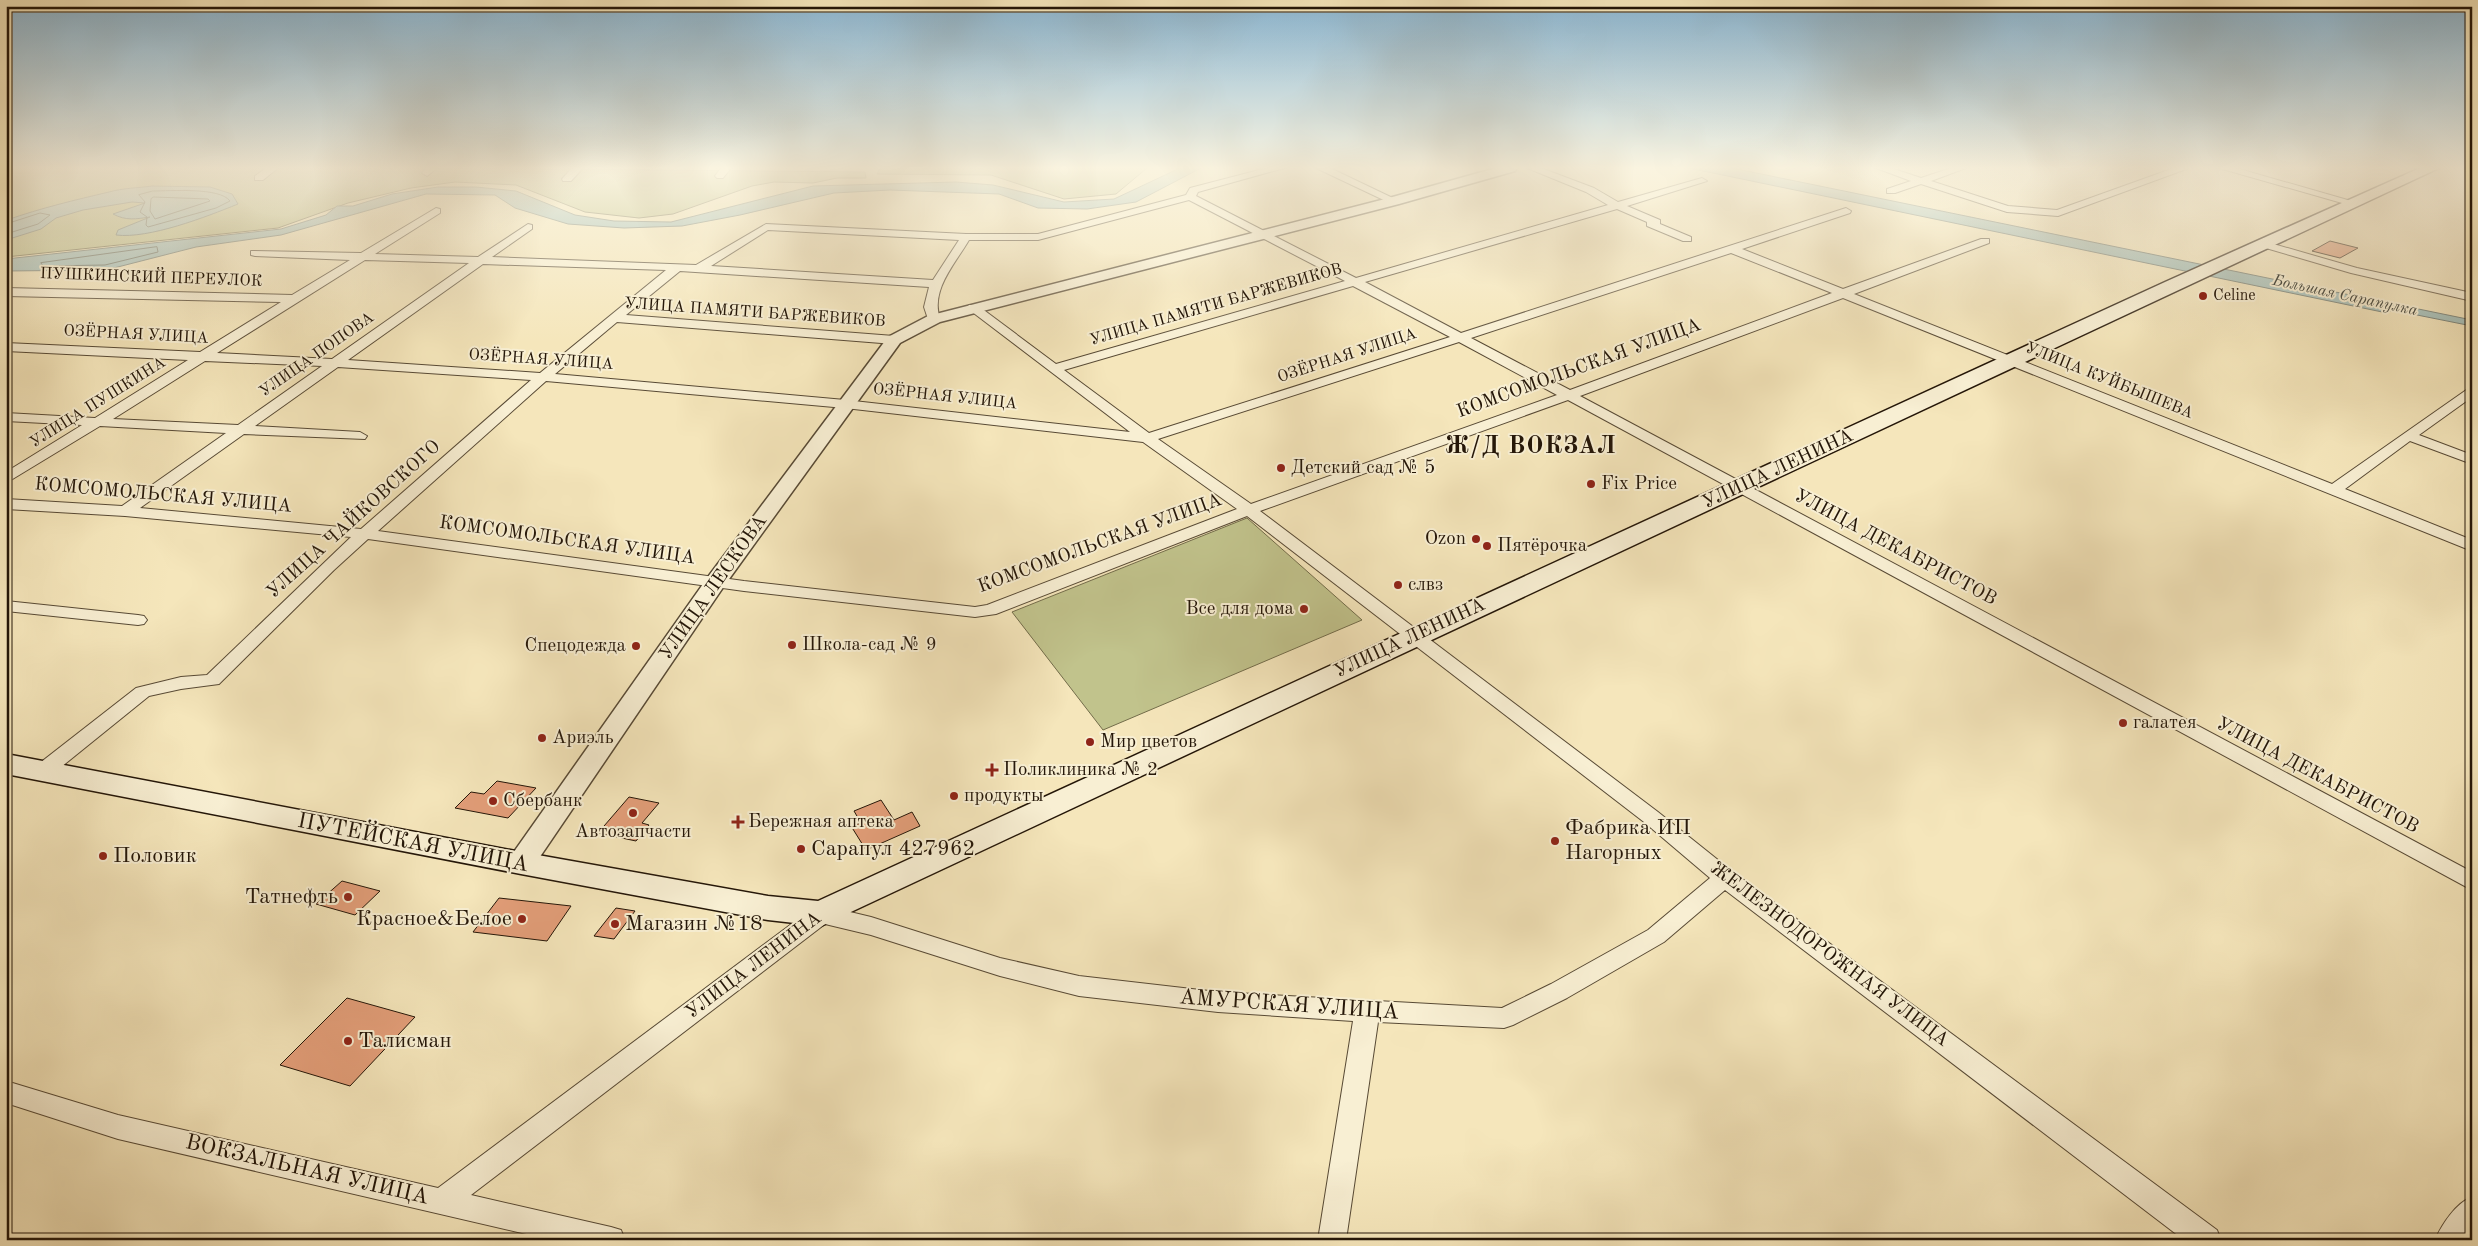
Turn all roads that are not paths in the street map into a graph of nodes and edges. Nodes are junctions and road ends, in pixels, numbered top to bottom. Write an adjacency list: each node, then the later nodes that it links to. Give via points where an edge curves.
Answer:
1 (412, 226): 17 (street, УЛИЦА ПУШКИНА)
2 (1079, 226): 11 (street, via 1038,237)
3 (1249, 226): 10 (street, УЛИЦА ДЕКАБРИСТОВ)
4 (1296, 226): 10 (street, УЛИЦА ЛЕСКОВА)
5 (1548, 226): 21 (street, УЛИЦА ПАМЯТИ БАРЖЕВИКОВ)
6 (1656, 226): 12 (street)
7 (1801, 226): 15 (street, ОЗЁРНАЯ УЛИЦА)
8 (2302, 226): 14 (main road, УЛИЦА ЛЕНИНА)
9 (528, 227): 18 (street, УЛИЦА ПОПОВА)
10 (1265, 234): 21 (street, УЛИЦА ДЕКАБРИСТОВ); 27 (street, УЛИЦА ЛЕСКОВА)
11 (966, 237): 20 (street, via 766,227); 22 (street)
12 (1687, 239)
13 (1985, 241): 24 (street, КОМСОМОЛЬСКАЯ УЛИЦА)
14 (2263, 244): 25 (street, via 2355,271); 34 (main road, УЛИЦА ЛЕНИНА)
15 (1732, 249): 24 (street, УЛИЦА КУЙБЫШЕВА); 30 (street, ОЗЁРНАЯ УЛИЦА)
16 (255, 253): 17 (street)
17 (362, 258): 18 (street); 26 (street, УЛИЦА ПУШКИНА)
18 (481, 261): 19 (street); 35 (street, УЛИЦА ПОПОВА)
19 (677, 268): 20 (street); 28 (street, УЛИЦА ЧАЙКОВСКОГО)
20 (699, 268): 22 (street)
21 (1356, 282): 30 (street, УЛИЦА ДЕКАБРИСТОВ); 36 (street, УЛИЦА ПАМЯТИ БАРЖЕВИКОВ)
22 (936, 284): 29 (street)
23 (6, 292): 26 (street, ПУШКИНСКИЙ ПЕРЕУЛОК)
24 (1845, 293): 34 (street, УЛИЦА КУЙБЫШЕВА); 39 (street, КОМСОМОЛЬСКАЯ УЛИЦА)
25 (2472, 296)
26 (296, 299): 33 (street, УЛИЦА ПУШКИНА)
27 (973, 308): 29 (street, УЛИЦА ЛЕСКОВА); 36 (street, ЖЕЛЕЗНОДОРОЖНАЯ УЛИЦА)
28 (613, 318): 31 (street, УЛИЦА ПАМЯТИ БАРЖЕВИКОВ); 37 (street, УЛИЦА ЧАЙКОВСКОГО)
29 (927, 322): 31 (street, УЛИЦА ЛЕСКОВА)
30 (1459, 338): 39 (street, УЛИЦА ДЕКАБРИСТОВ); 46 (street, ОЗЁРНАЯ УЛИЦА)
31 (894, 340): 40 (street, УЛИЦА ЛЕСКОВА)
32 (6, 347): 33 (street, ОЗЁРНАЯ УЛИЦА)
33 (204, 356): 35 (street, ОЗЁРНАЯ УЛИЦА); 42 (street, УЛИЦА ПУШКИНА)
34 (2012, 361): 49 (main road, УЛИЦА ЛЕНИНА); 50 (street, УЛИЦА КУЙБЫШЕВА)
35 (337, 363): 37 (street, ОЗЁРНАЯ УЛИЦА); 43 (street, УЛИЦА ПОПОВА)
36 (1056, 368): 46 (street, ЖЕЛЕЗНОДОРОЖНАЯ УЛИЦА)
37 (543, 377): 40 (street, ОЗЁРНАЯ УЛИЦА); 54 (street, УЛИЦА ЧАЙКОВСКОГО)
38 (2472, 390): 45 (street)
39 (1567, 396): 49 (street, УЛИЦА ДЕКАБРИСТОВ); 52 (street, КОМСОМОЛЬСКАЯ УЛИЦА)
40 (845, 404): 46 (street, ОЗЁРНАЯ УЛИЦА); 56 (street, УЛИЦА ЛЕСКОВА)
41 (6, 417): 42 (street)
42 (99, 421): 43 (street); 48 (street, УЛИЦА ПУШКИНА)
43 (241, 429): 44 (street); 53 (street, УЛИЦА ПОПОВА)
44 (360, 436)
45 (2409, 436): 47 (street); 50 (street)
46 (1147, 438): 52 (street, ЖЕЛЕЗНОДОРОЖНАЯ УЛИЦА)
47 (2472, 460)
48 (6, 479)
49 (1741, 487): 59 (main road, УЛИЦА ЛЕНИНА); 64 (street, УЛИЦА ДЕКАБРИСТОВ)
50 (2334, 490): 55 (street, УЛИЦА КУЙБЫШЕВА)
51 (6, 504): 53 (street, КОМСОМОЛЬСКАЯ УЛИЦА)
52 (1249, 510): 56 (street, КОМСОМОЛЬСКАЯ УЛИЦА, via 990,610 975,612); 59 (street, ЖЕЛЕЗНОДОРОЖНАЯ УЛИЦА)
53 (125, 511): 54 (street, КОМСОМОЛЬСКАЯ УЛИЦА)
54 (367, 534): 56 (street, КОМСОМОЛЬСКАЯ УЛИЦА); 61 (street, УЛИЦА ЧАЙКОВСКОГО, via 328,566 212,680 143,692)
55 (2472, 546)
56 (716, 582): 62 (street, УЛИЦА ЛЕСКОВА)
57 (6, 606): 58 (street)
58 (138, 620)
59 (1415, 636): 63 (street, ЖЕЛЕЗНОДОРОЖНАЯ УЛИЦА, via 1651,817); 65 (main road, УЛИЦА ЛЕНИНА)
60 (6, 764): 61 (main road, ПУТЕЙСКАЯ УЛИЦА)
61 (42, 771): 62 (main road, ПУТЕЙСКАЯ УЛИЦА)
62 (521, 863): 65 (main road, ПУТЕЙСКАЯ УЛИЦА, via 768,908)
63 (1725, 878): 66 (street, АМУРСКАЯ УЛИЦА, via 1656,936 1504,1018); 72 (street, ЖЕЛЕЗНОДОРОЖНАЯ УЛИЦА)
64 (2472, 882)
65 (821, 914): 66 (street, АМУРСКАЯ УЛИЦА, via 871,926 1000,967 1079,986 1218,1002); 68 (street, УЛИЦА ЛЕНИНА)
66 (1367, 1012): 71 (street)
67 (6, 1092): 68 (street, ВОКЗАЛЬНАЯ УЛИЦА, via 118,1127)
68 (442, 1201): 70 (street, ВОКЗАЛЬНАЯ УЛИЦА)
69 (2472, 1210): 73 (street)
70 (611, 1240)
71 (1332, 1240)
72 (2207, 1240)
73 (2449, 1240)

